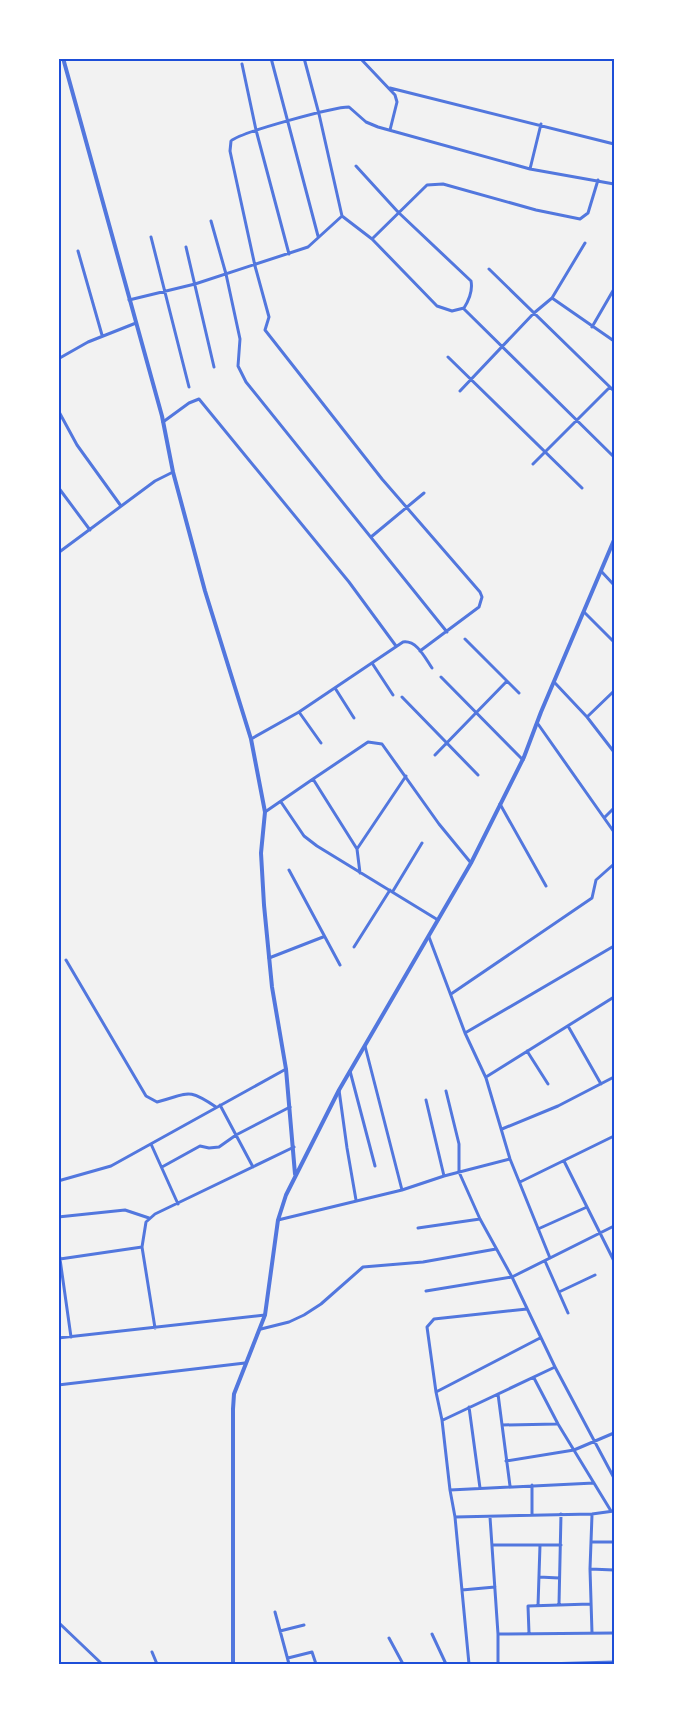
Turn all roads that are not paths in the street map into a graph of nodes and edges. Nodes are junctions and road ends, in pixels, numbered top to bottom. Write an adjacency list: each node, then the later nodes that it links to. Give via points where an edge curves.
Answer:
1 (63, 58): 34 (street)
2 (271, 58): 8 (street)
3 (304, 58): 7 (street)
4 (360, 58): 6 (street)
5 (242, 64): 10 (street)
6 (390, 88): 9 (street); 11 (street, via 397,102)
7 (319, 114): 8 (street); 11 (street, via 349,107 366,122); 18 (street)
8 (287, 122): 10 (street); 20 (street)
9 (541, 124): 12 (street); 14 (street)
10 (256, 130): 26 (street); 27 (street, via 234,138 230,146)
11 (390, 130): 14 (street)
12 (615, 144)
13 (356, 166): 17 (street)
14 (530, 169): 15 (street)
15 (598, 180): 16 (street); 17 (street, via 588,213 580,219 436,183 427,185)
16 (615, 184)
17 (398, 212): 22 (street); 35 (street, via 471,281)
18 (342, 216): 20 (street); 22 (street)
19 (211, 221): 29 (street)
20 (318, 236): 26 (street, via 315,243)
21 (151, 237): 32 (street)
22 (372, 239): 35 (street, via 437,306 452,311)
23 (585, 243): 33 (street)
24 (186, 247): 30 (street)
25 (78, 251): 39 (street)
26 (289, 254): 27 (street)
27 (255, 266): 29 (street); 61 (street, via 269,317 265,330)
28 (489, 269): 36 (street)
29 (226, 274): 30 (street); 63 (street, via 240,339 238,366 246,382)
30 (195, 284): 32 (street); 44 (street)
31 (615, 289): 38 (street)
32 (166, 292): 34 (street); 46 (street)
33 (552, 298): 36 (street); 38 (street)
34 (129, 300): 37 (street)
35 (464, 309): 41 (street)
36 (534, 313): 41 (street); 47 (street)
37 (136, 323): 39 (street); 52 (street)
38 (592, 327): 40 (street)
39 (102, 336): 43 (street)
40 (615, 341)
41 (503, 347): 45 (street); 51 (street)
42 (448, 357): 45 (street)
43 (58, 359)
44 (214, 367)
45 (471, 379): 48 (street); 53 (street)
46 (189, 387)
47 (610, 387): 49 (street); 51 (street)
48 (460, 391)
49 (615, 391)
50 (58, 410): 60 (street, via 77,445)
51 (577, 421): 53 (street); 54 (street)
52 (163, 422): 56 (street); 72 (street, via 199,399 349,582)
53 (546, 452): 55 (street); 58 (street)
54 (615, 458)
55 (533, 464)
56 (173, 472): 60 (street); 89 (street)
57 (58, 487): 62 (street)
58 (582, 488)
59 (423, 493): 61 (street)
60 (121, 506): 62 (street)
61 (407, 508): 63 (street); 69 (street, via 482,597 479,607)
62 (90, 530): 65 (street)
63 (371, 537): 69 (street)
64 (615, 540): 66 (street)
65 (58, 554)
66 (601, 571): 67 (street); 68 (street)
67 (615, 585)
68 (584, 612): 71 (street); 78 (street)
69 (447, 632): 73 (street)
70 (465, 639): 77 (street)
71 (615, 642)
72 (396, 646): 73 (street, via 407,641); 74 (street)
73 (420, 651): 75 (street)
74 (372, 663): 79 (street); 82 (street)
75 (432, 668)
76 (441, 677): 85 (street)
77 (507, 681): 81 (street); 85 (street)
78 (555, 683): 86 (street); 88 (street)
79 (335, 688): 84 (street); 87 (street)
80 (615, 691): 86 (street)
81 (519, 693)
82 (393, 695)
83 (402, 697): 91 (street)
84 (299, 712): 89 (street); 90 (street)
85 (476, 713): 91 (street); 94 (street)
86 (587, 717): 92 (street)
87 (354, 718)
88 (538, 724): 94 (street); 102 (street)
89 (251, 739): 101 (street)
90 (321, 743)
91 (447, 743): 93 (street); 95 (street)
92 (615, 752)
93 (435, 755)
94 (523, 760): 99 (street)
95 (478, 775)
96 (406, 776): 97 (street, via 387,748 368,742); 105 (street); 106 (street)
97 (313, 779): 98 (street); 105 (street)
98 (281, 802): 101 (street); 109 (street, via 304,836)
99 (500, 804): 106 (street); 110 (street)
100 (615, 808): 102 (street)
101 (265, 812): 117 (street, via 261,853)
102 (605, 817): 103 (street)
103 (615, 832)
104 (422, 843): 111 (street)
105 (357, 849): 109 (street)
106 (471, 863): 112 (street)
107 (615, 864): 120 (street, via 596,879 592,898)
108 (289, 870): 113 (street)
109 (360, 874): 111 (street)
110 (546, 886)
111 (391, 891): 112 (street); 116 (street)
112 (438, 920): 114 (street)
113 (323, 937): 117 (street); 119 (street)
114 (429, 937): 120 (street); 124 (street)
115 (615, 946): 123 (street)
116 (354, 947)
117 (269, 958): 126 (street)
118 (66, 960): 135 (street, via 146,1096 157,1102 188,1093)
119 (340, 965)
120 (451, 994): 123 (street)
121 (615, 997): 122 (street)
122 (568, 1026): 125 (street); 131 (street)
123 (465, 1033): 129 (street)
124 (365, 1046): 127 (street); 153 (street)
125 (527, 1051): 129 (street); 130 (street)
126 (286, 1069): 135 (street); 136 (street)
127 (351, 1071): 132 (street); 144 (street)
128 (615, 1077): 131 (street)
129 (486, 1078): 137 (street)
130 (548, 1084)
131 (601, 1084): 137 (street)
132 (339, 1090): 149 (street); 154 (street)
133 (446, 1091): 147 (street, via 459,1144)
134 (426, 1100): 150 (street)
135 (218, 1106): 138 (street); 140 (street)
136 (290, 1107): 138 (street); 141 (street)
137 (502, 1129): 142 (street)
138 (236, 1135): 145 (street, via 219,1147 200,1146); 146 (street)
139 (615, 1136): 143 (street)
140 (151, 1144): 145 (street); 151 (street, via 111,1166)
141 (294, 1148): 146 (street); 149 (street)
142 (510, 1159): 147 (street); 152 (street)
143 (564, 1161): 152 (street); 156 (street)
144 (375, 1166)
145 (162, 1167): 155 (street)
146 (253, 1167): 155 (street)
147 (459, 1172): 150 (street); 159 (street)
148 (58, 1173): 151 (street)
149 (295, 1175): 160 (street)
150 (444, 1176): 153 (street)
151 (61, 1180)
152 (520, 1182): 163 (street)
153 (402, 1190): 154 (street)
154 (356, 1200): 160 (street)
155 (178, 1204): 158 (street)
156 (587, 1207): 163 (street); 164 (street)
157 (58, 1218): 158 (street, via 125,1210)
158 (149, 1218): 166 (street)
159 (480, 1219): 162 (street); 167 (street)
160 (278, 1220): 178 (street)
161 (615, 1226): 164 (street)
162 (418, 1228)
163 (538, 1229): 168 (street)
164 (600, 1233): 168 (street); 171 (street)
165 (58, 1245): 169 (street)
166 (142, 1247): 169 (street); 179 (street)
167 (496, 1249): 173 (street); 180 (street, via 423,1262 363,1267 304,1315)
168 (550, 1258): 170 (street)
169 (60, 1259): 181 (street)
170 (545, 1261): 173 (street); 175 (street)
171 (615, 1261)
172 (595, 1275): 175 (street)
173 (512, 1277): 174 (street); 176 (street)
174 (426, 1291)
175 (559, 1292): 177 (street)
176 (527, 1309): 183 (street); 188 (street, via 430,1321 427,1327)
177 (568, 1313)
178 (265, 1315): 179 (street); 180 (street)
179 (155, 1328): 181 (street)
180 (260, 1329): 184 (street)
181 (71, 1337): 182 (street)
182 (58, 1338)
183 (540, 1338): 185 (street); 188 (street)
184 (247, 1363): 187 (street); 240 (street, via 234,1394 233,1409)
185 (555, 1367): 186 (street); 195 (street)
186 (534, 1378): 189 (street); 192 (street)
187 (58, 1385)
188 (436, 1392): 191 (street)
189 (498, 1394): 190 (street); 193 (street)
190 (469, 1407): 191 (street); 202 (street)
191 (442, 1420): 203 (street)
192 (558, 1424): 193 (street); 196 (street)
193 (502, 1425): 197 (street)
194 (615, 1433): 195 (street)
195 (595, 1442): 196 (street); 198 (street)
196 (574, 1450): 197 (street); 199 (street)
197 (506, 1461): 201 (street)
198 (615, 1478)
199 (594, 1483): 200 (street); 204 (street)
200 (532, 1485): 201 (street); 205 (street)
201 (510, 1486): 202 (street)
202 (480, 1488): 203 (street)
203 (450, 1490): 208 (street)
204 (613, 1511): 207 (street)
205 (532, 1514): 206 (street); 209 (street)
206 (561, 1514): 207 (street); 214 (street)
207 (592, 1514): 210 (street)
208 (455, 1517): 209 (street); 220 (street)
209 (490, 1517): 212 (street)
210 (591, 1542): 211 (street); 215 (street)
211 (615, 1542)
212 (492, 1545): 213 (street); 219 (street)
213 (540, 1545): 214 (street); 217 (street)
214 (561, 1545): 218 (street)
215 (590, 1569): 216 (street); 222 (street)
216 (614, 1571)
217 (539, 1577): 218 (street); 223 (street)
218 (559, 1578): 221 (street)
219 (495, 1587): 220 (street); 232 (street)
220 (462, 1590): 247 (street)
221 (559, 1604): 222 (street); 223 (street)
222 (590, 1604): 229 (street)
223 (538, 1606): 228 (street, via 527,1607)
224 (275, 1612): 227 (street)
225 (58, 1622): 238 (street)
226 (304, 1625): 227 (street)
227 (280, 1631): 235 (street)
228 (529, 1633): 229 (street); 232 (street)
229 (592, 1633): 230 (street)
230 (615, 1633)
231 (432, 1634): 246 (street)
232 (498, 1634): 248 (street)
233 (389, 1638): 237 (street)
234 (152, 1652): 239 (street)
235 (288, 1658): 241 (street); 242 (street, via 312,1652)
236 (615, 1662): 249 (street)
237 (402, 1663): 245 (street)
238 (102, 1665)
239 (157, 1665)
240 (232, 1665)
241 (290, 1665)
242 (315, 1665)
243 (330, 1665): 244 (street)
244 (334, 1665)
245 (395, 1665)
246 (446, 1665)
247 (470, 1665)
248 (498, 1665)
249 (544, 1665)

